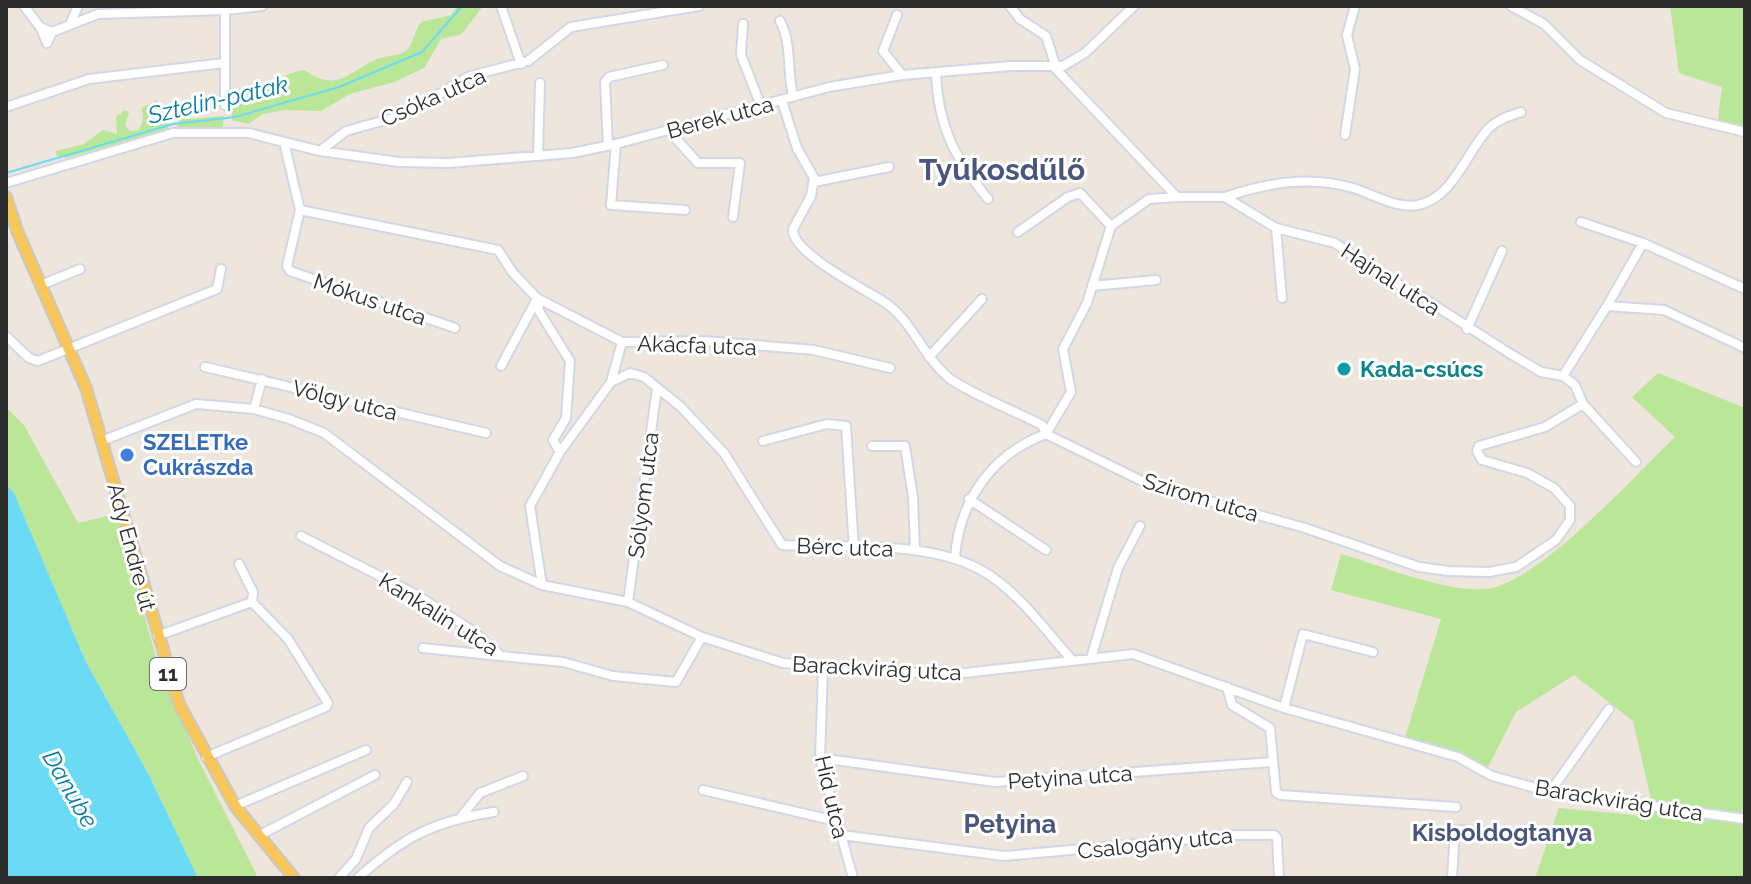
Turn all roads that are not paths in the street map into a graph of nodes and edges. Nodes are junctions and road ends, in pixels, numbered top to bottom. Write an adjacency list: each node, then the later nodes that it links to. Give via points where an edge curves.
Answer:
1 (24, 6): 15 (street, via 40,27 52,32)
2 (78, 6): 15 (street)
3 (262, 6): 11 (street)
4 (501, 6): 18 (street)
5 (634, 6): 13 (street)
6 (699, 6): 13 (street, Csóka utca)
7 (1010, 6): 20 (street, via 1046,36)
8 (1134, 6): 20 (street, Berek utca, via 1085,53)
9 (1355, 6): 32 (street, via 1347,35 1355,69)
10 (1511, 6): 31 (street, via 1544,24 1580,60 1666,113)
11 (225, 10): 15 (street, via 98,14); 17 (street)
12 (897, 15): 22 (street, via 883,51)
13 (635, 18): 18 (street, Csóka utca, via 571,27)
14 (780, 21): 24 (street, via 787,33)
15 (71, 22)
16 (743, 24): 27 (street, via 741,55)
17 (224, 63): 26 (street); 28 (street, via 89,79)
18 (521, 64): 35 (street, Csóka utca, via 470,76 404,115 346,131)
19 (663, 65): 34 (street, via 605,82)
20 (1055, 67): 21 (street, Berek utca); 41 (street)
21 (936, 73): 22 (street, Berek utca); 43 (street, via 937,101 957,160)
22 (902, 75): 24 (street, Berek utca)
23 (540, 83): 36 (street)
24 (793, 96): 25 (street, Berek utca)
25 (782, 101): 27 (street, Berek utca); 38 (street)
26 (225, 105)
27 (761, 106): 30 (street, Berek utca)
28 (6, 107)
29 (1521, 112): 42 (street, via 1489,128 1428,202 1403,206 1351,187 1311,182 1269,182)
30 (669, 131): 34 (street, Berek utca); 46 (street, via 698,163 739,161)
31 (1745, 132)
32 (1345, 135)
33 (284, 142): 35 (street, Berek utca); 39 (street, Berek utca, via 249,133 173,133); 44 (street)
34 (612, 145): 36 (street, Berek utca); 45 (street, via 611,205)
35 (320, 151): 36 (street, Berek utca, via 399,162)
36 (538, 156)
37 (889, 167): 38 (street)
38 (814, 182): 69 (street, Szirom utca, via 793,229 794,239 901,314)
39 (6, 183)
40 (6, 197): 56 (main road, Ady Endre út / 11)
41 (1177, 197): 42 (street); 48 (street, via 1149,199)
42 (1225, 197): 49 (street, Hajnal utca)
43 (988, 199)
44 (300, 210): 59 (street, Akácfa utca, via 498,250); 63 (street, Mókus utca, via 290,271)
45 (685, 210)
46 (733, 217)
47 (1581, 222): 51 (street)
48 (1111, 226): 50 (street, via 1080,193); 57 (street)
49 (1276, 228): 60 (street); 64 (street, Hajnal utca, via 1335,243)
50 (1018, 232)
51 (1643, 243): 58 (street); 62 (street)
52 (1502, 251): 64 (street)
53 (80, 269): 56 (street)
54 (221, 269): 67 (street, via 217,289)
55 (1156, 280): 57 (street)
56 (41, 285): 67 (main road, Ady Endre út / 11)
57 (1092, 286): 80 (street, via 1063,349 1071,392)
58 (1745, 289)
59 (537, 298): 66 (street, Akácfa utca); 70 (street); 84 (street, via 539,311 570,361 566,418 553,440)
60 (1282, 298)
61 (982, 299): 69 (street)
62 (1607, 306): 68 (street, via 1664,310); 73 (street)
63 (455, 328)
64 (1467, 329): 73 (street, Hajnal utca, via 1541,372)
65 (6, 336): 67 (street, via 34,361)
66 (622, 342): 72 (street, Akácfa utca, via 705,341 814,350); 75 (street)
67 (69, 346): 81 (main road, Ady Endre út / 11)
68 (1745, 348)
69 (929, 357): 80 (street, Szirom utca, via 951,380 1042,425)
70 (501, 366)
71 (205, 367): 74 (street, Völgy utca)
72 (890, 368)
73 (1563, 376): 77 (street, via 1575,385)
74 (262, 379): 78 (street); 79 (street, Völgy utca)
75 (611, 382): 76 (street, Bérc utca, via 630,373); 84 (street)
76 (657, 388): 89 (street, Bérc utca, via 724,453 782,545); 96 (street, Sólyom utca)
77 (1583, 404): 80 (street, Szirom utca, via 1545,427 1479,446 1482,460 1540,479 1570,506 1570,520 1556,540 1516,567 1489,572 1419,567 1305,528 1166,490); 85 (street)
78 (254, 409): 81 (street, Barackvirág utca, via 196,404); 94 (street, Barackvirág utca, via 324,433 483,556)
79 (486, 433)
80 (1046, 434): 86 (street, via 994,466)
81 (104, 440): 97 (main road, Ady Endre út / 11)
82 (763, 441): 89 (street, via 827,424 846,426)
83 (872, 446): 90 (street, via 905,446)
84 (560, 452): 94 (street, via 530,506)
85 (1636, 462)
86 (969, 499): 91 (street); 92 (street)
87 (1140, 526): 102 (street, via 1118,568)
88 (301, 536): 101 (street, Kankalin utca, via 417,595)
89 (854, 549): 90 (street, Bérc utca)
90 (915, 550): 92 (street, Bérc utca)
91 (1046, 550)
92 (955, 558): 103 (street, Bérc utca, via 1005,587)
93 (239, 564): 95 (street, via 253,592)
94 (542, 585): 96 (street, Barackvirág utca)
95 (252, 602): 97 (street); 109 (street, via 288,639 328,703)
96 (628, 602): 98 (street, Barackvirág utca)
97 (157, 636): 109 (main road, Ady Endre út / 11, via 179,704)
98 (702, 637): 101 (street, Kankalin utca, via 676,682); 104 (street, Barackvirág utca, via 753,656)
99 (423, 648): 101 (street)
100 (1373, 652): 106 (street, via 1303,634)
101 (501, 656)
102 (1091, 658): 103 (street, Barackvirág utca); 105 (street, Barackvirág utca, via 1133,654)
103 (1072, 660): 104 (street, Barackvirág utca, via 947,675)
104 (823, 668): 110 (street, Híd utca)
105 (1227, 687): 106 (street, Barackvirág utca); 111 (street, via 1232,705 1270,728)
106 (1284, 708): 116 (street, Barackvirág utca, via 1458,757 1483,773)
107 (1609, 709): 116 (street)
108 (366, 750): 117 (street)
109 (206, 757): 117 (main road, Ady Endre út / 11)
110 (820, 758): 111 (street, Petyina utca, via 995,782); 122 (street, Híd utca)
111 (1273, 762): 118 (street, via 1276,792)
112 (375, 775): 125 (street)
113 (523, 776): 120 (street, via 480,793)
114 (407, 782): 127 (street, via 369,828 356,859)
115 (703, 790): 122 (street)
116 (1550, 792): 121 (street, Barackvirág utca)
117 (235, 806): 125 (main road, Ady Endre út / 11)
118 (1456, 807)
119 (494, 812): 120 (street)
120 (461, 817): 128 (street, via 403,840)
121 (1745, 819)
122 (836, 821): 124 (street, Híd utca)
123 (1538, 834): 131 (street, via 1455,830)
124 (841, 835): 129 (street, Híd utca); 130 (street, Csalogány utca, via 1004,856 1234,835 1277,838)
125 (258, 836): 126 (main road, Ady Endre út / 11)
126 (294, 878)
127 (339, 878)
128 (358, 878)
129 (853, 878)
130 (1279, 878)
131 (1452, 878)

